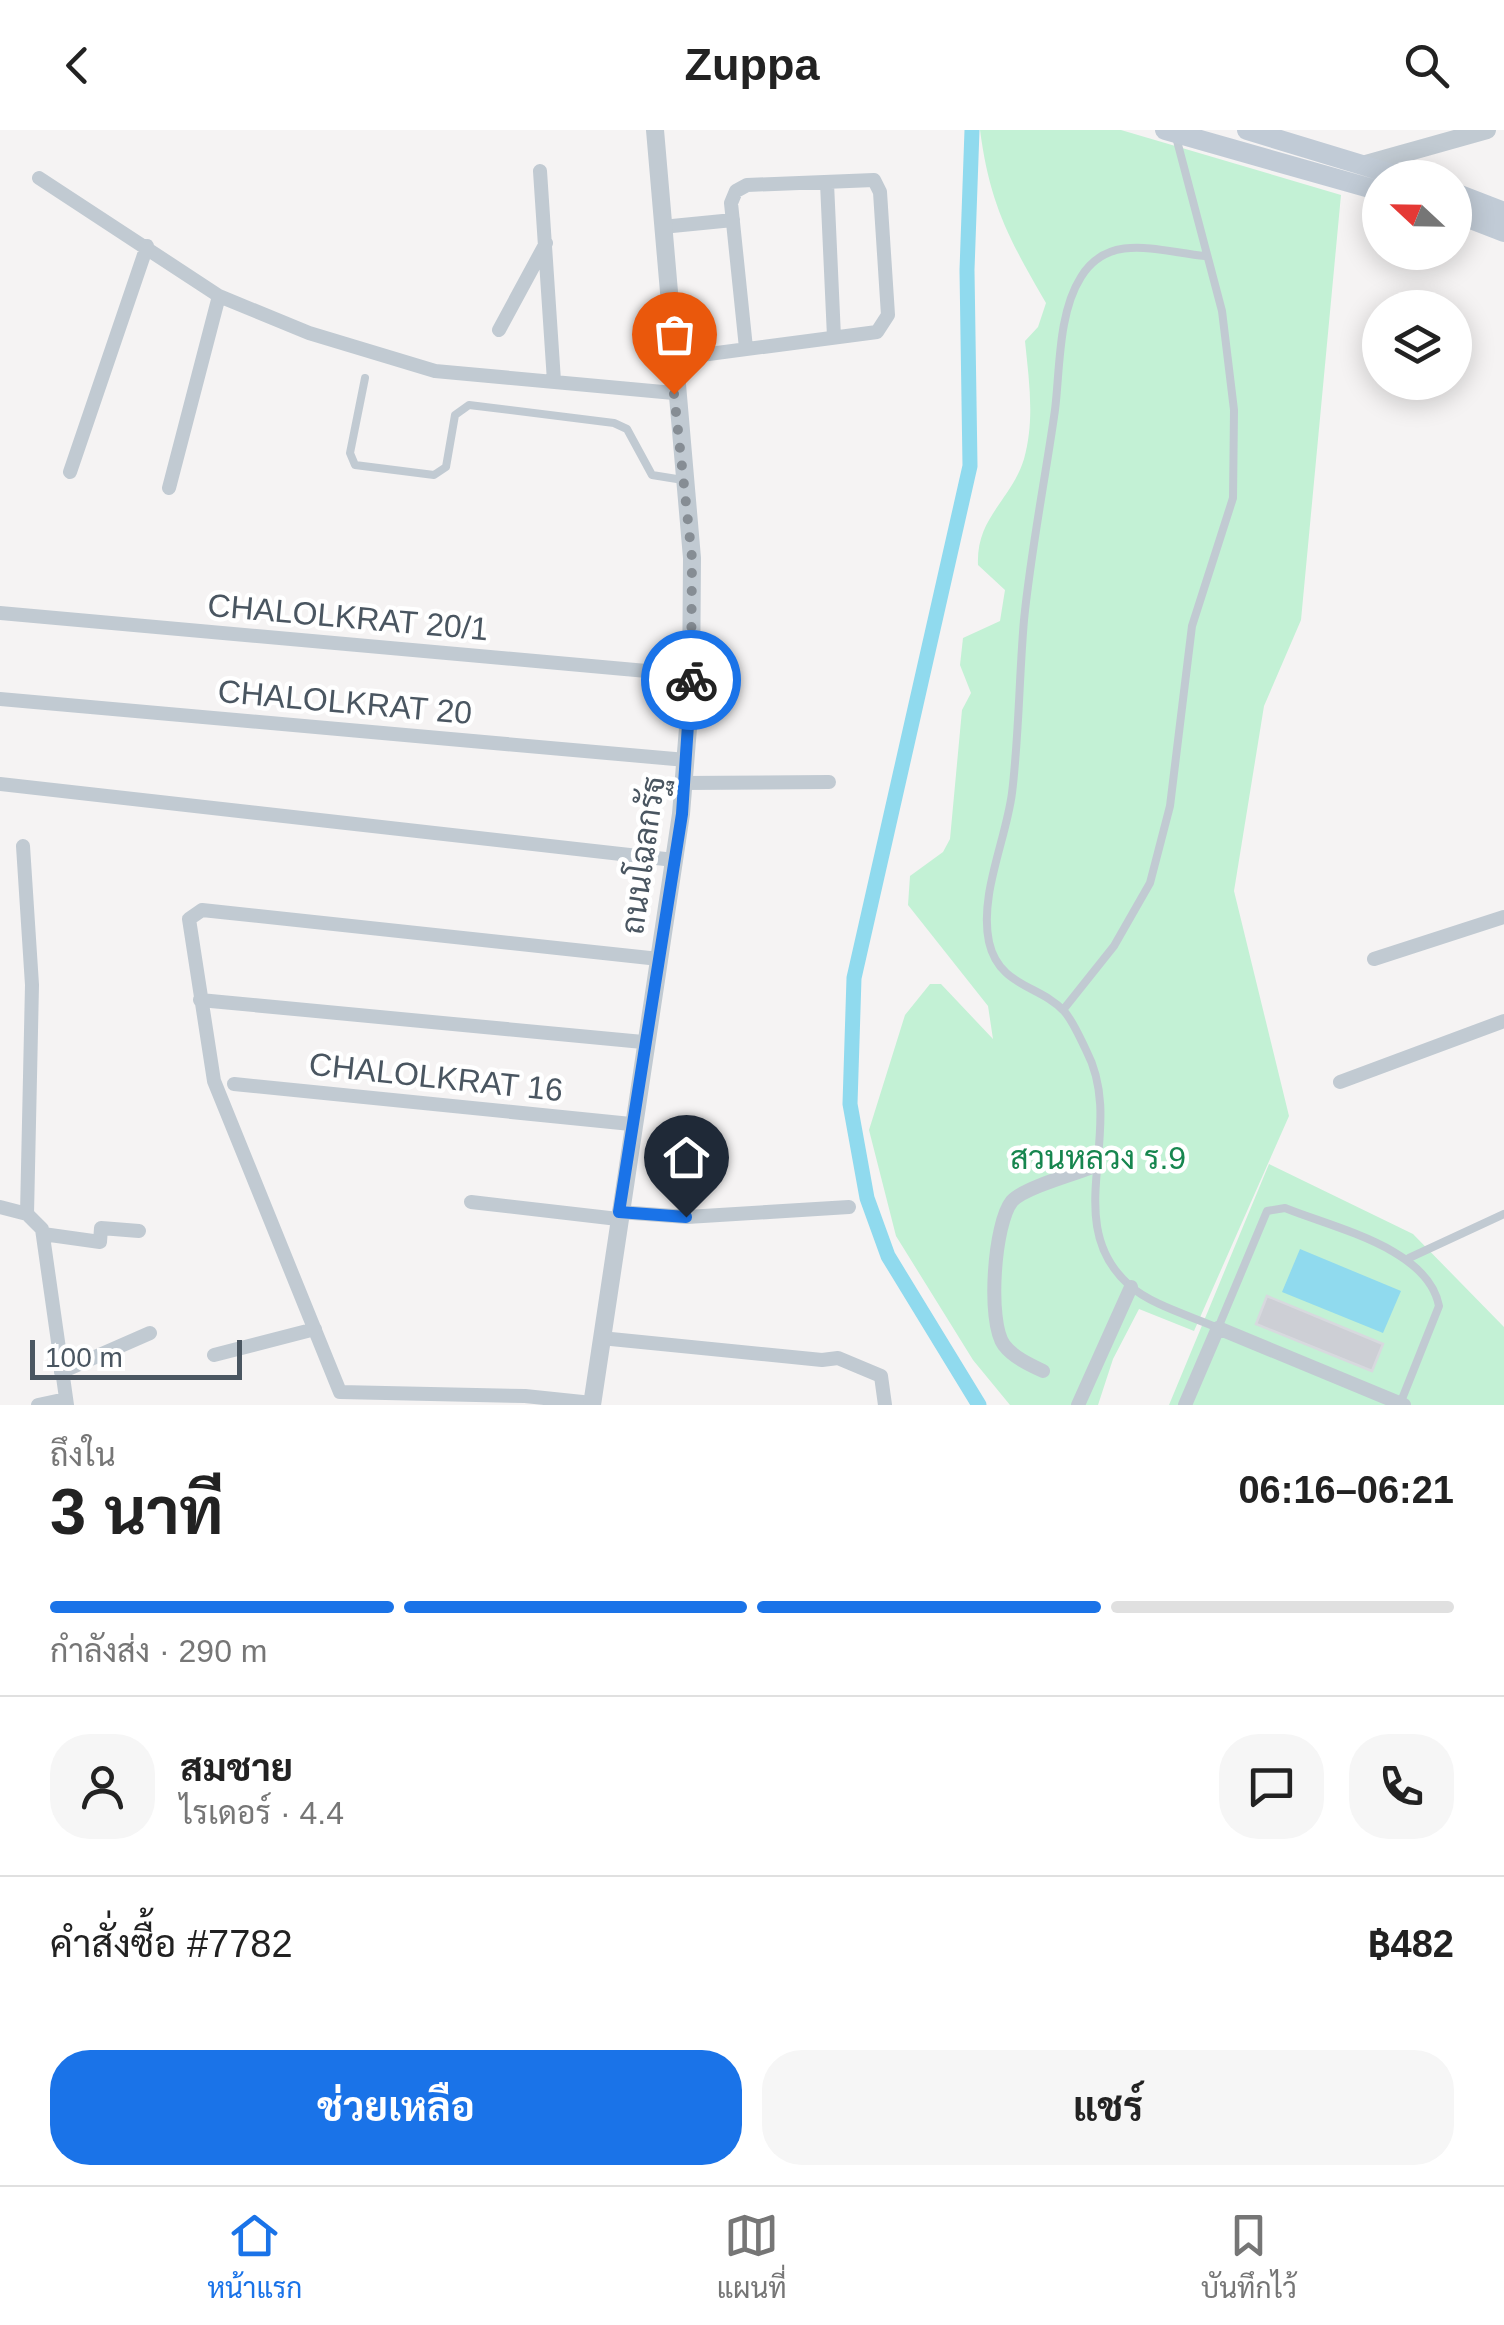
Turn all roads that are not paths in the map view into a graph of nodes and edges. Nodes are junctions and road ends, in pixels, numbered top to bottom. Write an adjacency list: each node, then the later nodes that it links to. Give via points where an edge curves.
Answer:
1 (654, 130): 15 (street, ถนนโฉลกรัฐ)
2 (1247, 130): 6 (main road)
3 (1486, 130): 5 (street)
4 (1170, 131): 10 (main road); 19 (lane)
5 (1380, 160)
6 (1362, 163)
7 (540, 170): 17 (street)
8 (39, 178): 18 (street)
9 (827, 184): 13 (street, via 747,185 731,202); 22 (street); 22 (street, via 863,177 877,185 888,315 876,332)
10 (1362, 186)
11 (1472, 200): 12 (main road)
12 (1504, 212)
13 (733, 220): 15 (street); 23 (street)
14 (1472, 220): 16 (main road)
15 (662, 228): 24 (street, ถนนโฉลกรัฐ)
16 (1504, 232)
17 (546, 242): 21 (street); 26 (street)
18 (147, 246): 20 (street); 28 (street)
19 (1205, 256): 44 (lane, via 1222,311 1231,390 1232,498 1192,626 1170,806 1150,883 1114,946); 44 (lane, via 1128,246 1104,254 1080,278 1066,325 1024,621 1008,822 987,911 989,944 1000,968)
20 (219, 296): 26 (street, via 309,333 427,369); 30 (street)
21 (498, 330)
22 (834, 338): 23 (street)
23 (746, 348): 24 (street)
24 (672, 359): 27 (street, ถนนโฉลกรัฐ)
25 (365, 378): 29 (lane, via 350,453 355,465 441,472 456,415 469,405 614,423 627,429 652,475)
26 (554, 381): 27 (street)
27 (674, 394): 29 (street, ถนนโฉลกรัฐ)
28 (70, 472)
29 (683, 480): 32 (street, ถนนโฉลกรัฐ, via 692,558)
30 (170, 488)
31 (0, 613): 32 (street, CHALOLKRAT 20/1)
32 (691, 676): 34 (street, ถนนโฉลกรัฐ)
33 (0, 698): 34 (street, CHALOLKRAT 20)
34 (686, 760): 36 (street, ถนนโฉลกรัฐ)
35 (829, 782): 36 (street)
36 (683, 783): 39 (street, ถนนโฉลกรัฐ)
37 (0, 784): 39 (street)
38 (23, 846): 54 (street, via 32,985)
39 (674, 860): 41 (street, ถนนโฉลกรัฐ)
40 (1504, 917): 42 (street)
41 (660, 958): 43 (street, via 202,910 188,928); 46 (street, ถนนโฉลกรัฐ)
42 (1374, 959)
43 (200, 1000): 46 (street); 62 (street, via 214,1081)
44 (1063, 1010): 50 (lane, via 1098,1074 1104,1116)
45 (1504, 1021): 47 (street)
46 (644, 1042): 49 (street, ถนนโฉลกรัฐ)
47 (1340, 1082)
48 (234, 1084): 49 (street, CHALOLKRAT 16)
49 (631, 1124): 56 (street, ถนนโฉลกรัฐ)
50 (1098, 1165): 60 (lane, via 1093,1208 1102,1252); 66 (street, via 1016,1197 1005,1214 995,1324 1004,1346)
51 (471, 1202): 56 (street)
52 (0, 1207): 54 (street)
53 (849, 1207): 56 (street)
54 (27, 1214): 58 (street)
55 (1504, 1214): 59 (lane)
56 (618, 1216): 64 (street, ถนนโฉลกรัฐ)
57 (140, 1231): 58 (street, via 101,1228 100,1242)
58 (44, 1234): 67 (street)
59 (1409, 1258): 61 (lane, via 1285,1208 1267,1211); 70 (lane, via 1438,1306)
60 (1131, 1287): 61 (lane); 73 (street)
61 (1218, 1328): 70 (street); 74 (street)
62 (315, 1329): 65 (street); 69 (street, via 334,1382 351,1395 524,1396)
63 (150, 1332): 67 (street)
64 (601, 1338): 69 (street, ถนนโฉลกรัฐ); 72 (street, via 838,1358 881,1376)
65 (214, 1355)
66 (1044, 1371)
67 (62, 1372): 68 (street)
68 (66, 1402): 71 (street)
69 (592, 1404)
70 (1401, 1404)
71 (38, 1405)
72 (885, 1405)
73 (1078, 1405)
74 (1186, 1405)

